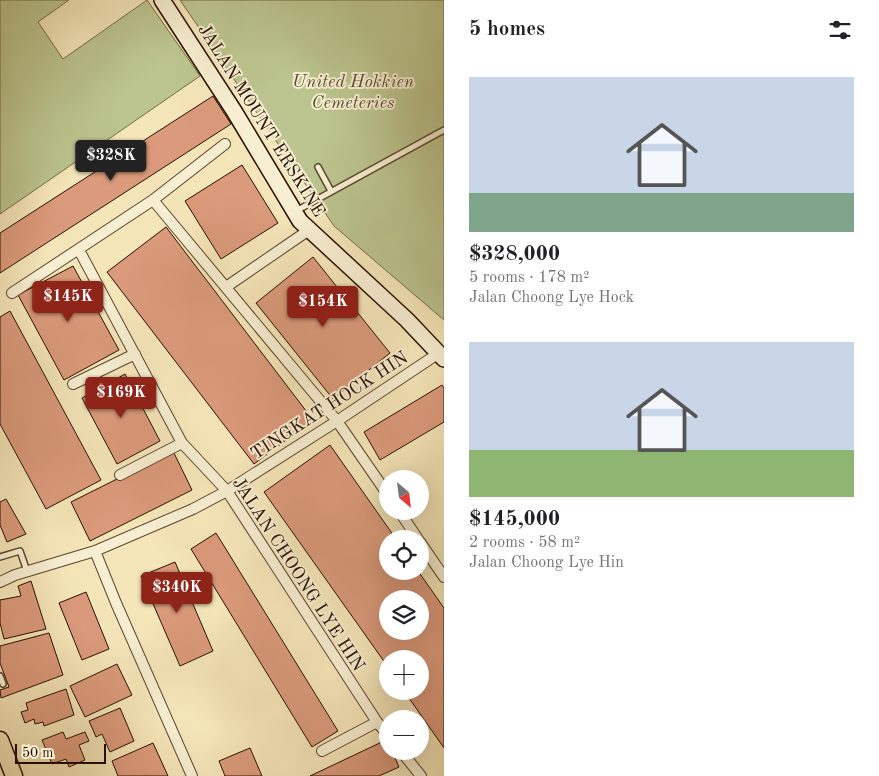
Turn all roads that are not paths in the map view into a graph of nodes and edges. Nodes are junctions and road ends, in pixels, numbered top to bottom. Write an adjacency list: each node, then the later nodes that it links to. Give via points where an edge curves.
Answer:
1 (162, 0): 7 (main road, JALAN MOUNT ERSKINE)
2 (444, 130): 5 (lane)
3 (225, 144): 6 (street)
4 (318, 167): 5 (lane)
5 (331, 191): 7 (lane)
6 (153, 200): 9 (street); 10 (street)
7 (294, 212): 8 (main road, JALAN MOUNT ERSKINE)
8 (309, 230): 10 (street); 13 (main road, JALAN MOUNT ERSKINE, via 407,320)
9 (79, 250): 11 (street); 12 (street, JALAN CHOONG LYE HIN)
10 (226, 287): 15 (street)
11 (12, 293)
12 (135, 354): 14 (street); 16 (street, JALAN CHOONG LYE HIN)
13 (441, 356): 15 (street, TINGKAT HOCK HIN)
14 (73, 384)
15 (337, 421): 18 (street); 19 (street, TINGKAT HOCK HIN)
16 (182, 443): 17 (street); 19 (street, JALAN CHOONG LYE HIN)
17 (120, 475)
18 (379, 482)
19 (227, 491): 20 (street, TINGKAT HOCK HIN); 30 (street, JALAN CHOONG LYE HIN)
20 (95, 551): 23 (street, TINGKAT HOCK HIN); 37 (street)
21 (429, 555): 26 (street)
22 (0, 557): 23 (lane, via 20,551)
23 (27, 571): 24 (street, TINGKAT HOCK HIN)
24 (15, 575): 25 (street, TINGKAT HOCK HIN); 27 (street, TINGKAT HOCK HIN)
25 (0, 576)
26 (444, 577)
27 (0, 582)
28 (0, 676): 29 (lane)
29 (3, 684)
30 (377, 722): 31 (street, JALAN CHOONG LYE HIN); 33 (street)
31 (379, 725)
32 (0, 740): 36 (main road)
33 (322, 751)
34 (406, 760): 35 (street)
35 (416, 775)
36 (14, 776)
37 (192, 776)

